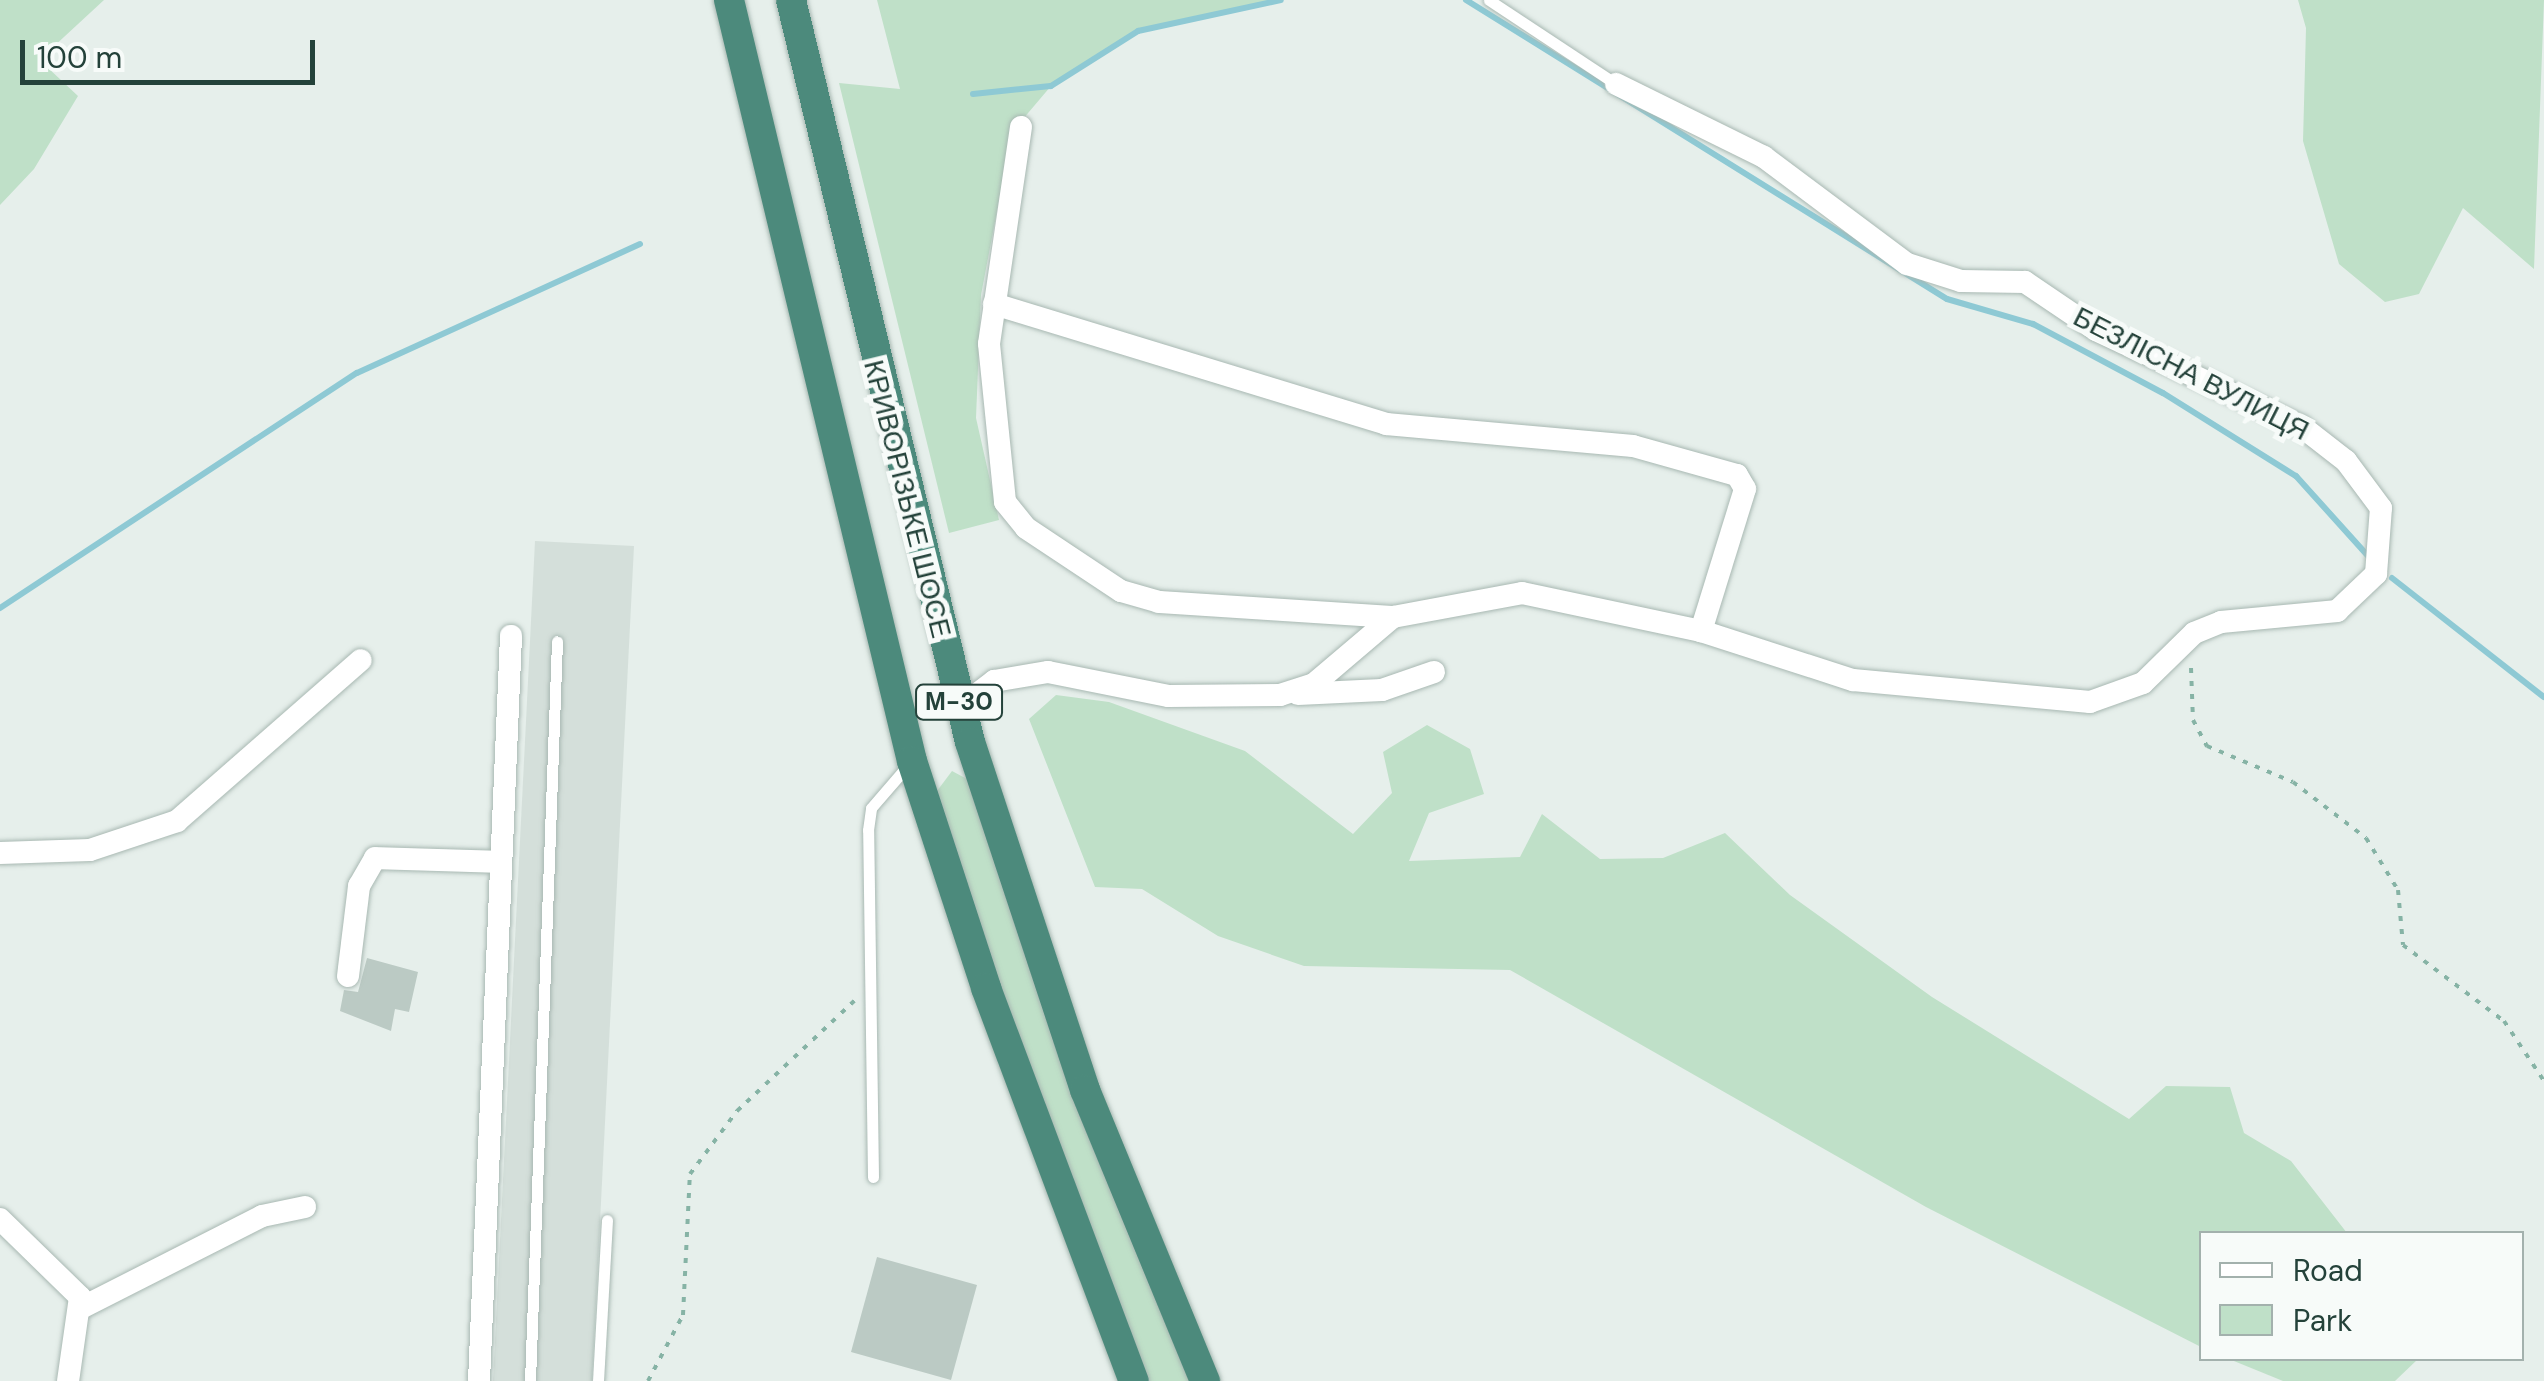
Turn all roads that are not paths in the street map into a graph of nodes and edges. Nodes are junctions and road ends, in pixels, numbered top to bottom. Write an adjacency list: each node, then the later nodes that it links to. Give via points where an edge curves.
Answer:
1 (729, 0): 15 (highway, М-30)
2 (791, 0): 14 (highway, КРИВОРІЗЬКЕ ШОСЕ / М-30)
3 (1489, 0): 4 (lane, БЕЗЛІСНА ВУЛИЦЯ)
4 (1616, 84): 8 (street, БЕЗЛІСНА ВУЛИЦЯ, via 1764,157 1908,264 1961,281 2025,282 2096,330 2301,426 2346,461 2382,508 2384,555 2360,596 2308,618 2221,622 2194,633 2143,682 2090,702 1853,680)
5 (1021, 127): 6 (street, БЕЗЛІСНА ВУЛИЦЯ)
6 (994, 304): 7 (street, БЕЗЛІСНА ВУЛИЦЯ, via 989,344 1005,502 1026,528 1121,591 1159,602); 8 (street, via 1386,424 1633,446 1737,475 1745,489)
7 (1393, 617): 8 (street, БЕЗЛІСНА ВУЛИЦЯ, via 1522,592); 13 (street, БЕЗЛІСНА ВУЛИЦЯ, via 1314,684)
8 (1701, 631)
9 (511, 636): 17 (street)
10 (557, 641): 26 (lane)
11 (361, 660): 16 (street, via 176,821 90,850)
12 (1434, 672): 13 (street, via 1382,690)
13 (1280, 695): 14 (street, БЕЗЛІСНА ВУЛИЦЯ, via 1168,696 1048,672 994,681)
14 (960, 707): 29 (highway, КРИВОРІЗЬКЕ ШОСЕ / М-30, via 1085,1090)
15 (912, 761): 19 (lane, via 870,808); 28 (highway, М-30, via 986,988)
16 (0, 853)
17 (501, 862): 18 (street, via 374,858 359,886); 25 (street)
18 (348, 976)
19 (873, 1177)
20 (304, 1208): 23 (street, via 262,1216)
21 (0, 1219): 23 (street, via 66,1278)
22 (606, 1220): 27 (lane)
23 (83, 1307): 24 (street)
24 (68, 1381)
25 (479, 1381)
26 (530, 1381)
27 (598, 1381)
28 (1134, 1381)
29 (1206, 1381)

